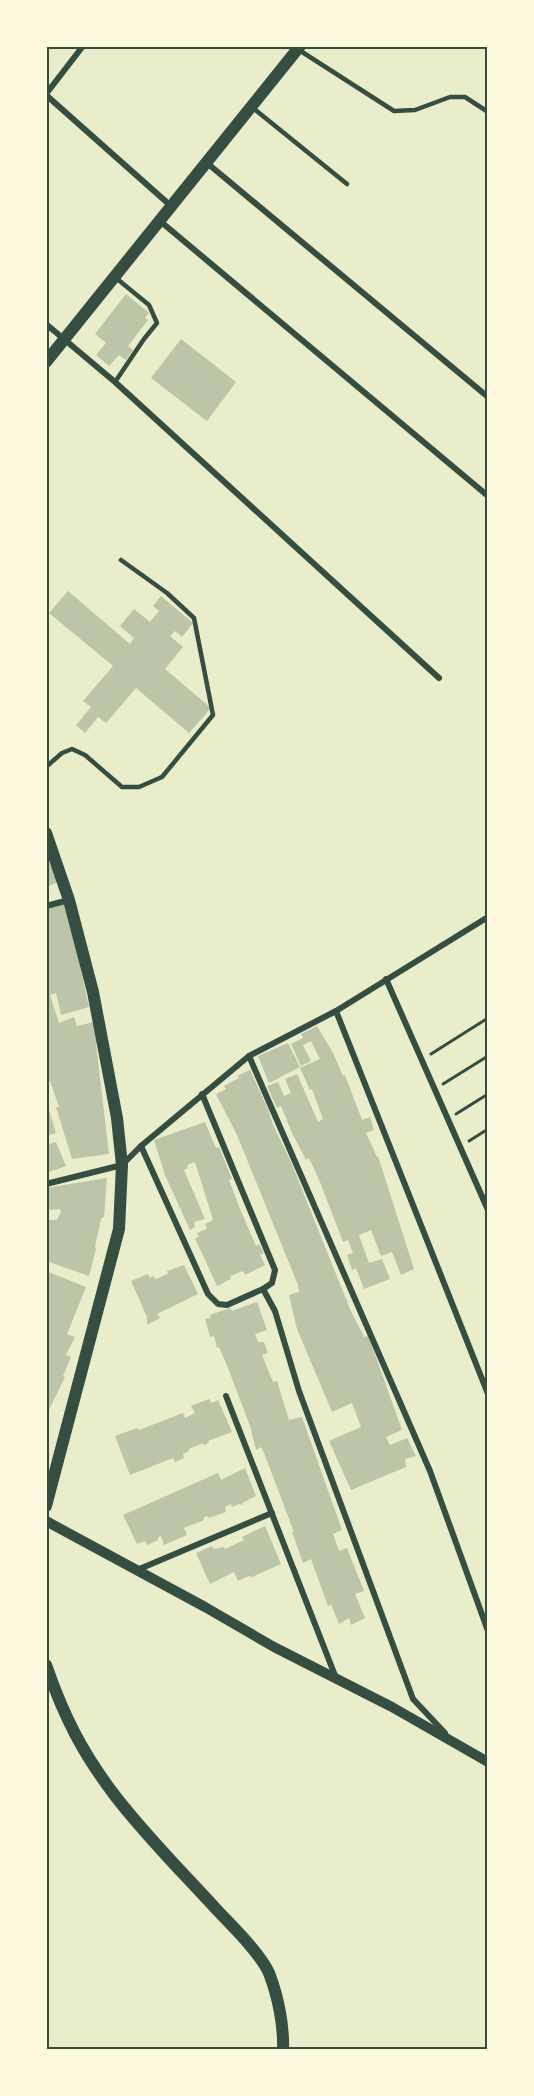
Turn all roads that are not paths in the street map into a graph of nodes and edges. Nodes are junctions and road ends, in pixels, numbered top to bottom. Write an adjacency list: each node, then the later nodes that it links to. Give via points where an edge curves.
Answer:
1 (83, 46): 3 (street)
2 (297, 47): 4 (main road); 5 (lane, via 394,111 416,110 450,97 465,98)
3 (46, 95): 8 (street)
4 (251, 107): 6 (main road); 7 (lane)
5 (488, 112)
6 (207, 163): 8 (main road); 15 (street)
7 (347, 184)
8 (172, 206): 9 (main road)
9 (160, 221): 10 (main road); 16 (street)
10 (115, 277): 12 (main road); 14 (lane, via 149,305 157,323)
11 (46, 324): 12 (street)
12 (65, 339): 13 (main road); 14 (street)
13 (46, 362)
14 (115, 382): 18 (street)
15 (488, 397)
16 (488, 496)
17 (121, 560): 19 (lane, via 194,618 213,715 162,777 139,787 122,786 72,749)
18 (439, 678)
19 (46, 767)
20 (46, 833): 21 (main road)
21 (69, 900): 22 (street); 29 (main road, via 93,992)
22 (46, 906)
23 (488, 917): 24 (street)
24 (387, 979): 25 (street); 31 (street)
25 (336, 1011): 26 (street); 33 (street)
26 (249, 1056): 27 (street); 39 (street, via 430,1472)
27 (202, 1094): 28 (street); 32 (street, via 275,1270 272,1283)
28 (141, 1146): 29 (street); 32 (street, via 208,1294 218,1304 227,1305)
29 (122, 1165): 30 (street); 35 (main road, via 119,1229)
30 (46, 1184)
31 (488, 1210)
32 (263, 1289): 42 (street, via 275,1311 298,1391 413,1699)
33 (488, 1394)
34 (226, 1396): 36 (street)
35 (46, 1506)
36 (272, 1513): 38 (street); 41 (street)
37 (46, 1521): 38 (street)
38 (137, 1570): 41 (street)
39 (488, 1631)
40 (46, 1665): 44 (main road, via 60,1705 90,1762 149,1837 243,1938 268,1972)
41 (336, 1678): 42 (street)
42 (452, 1742): 43 (street)
43 (488, 1762)
44 (283, 2049)

